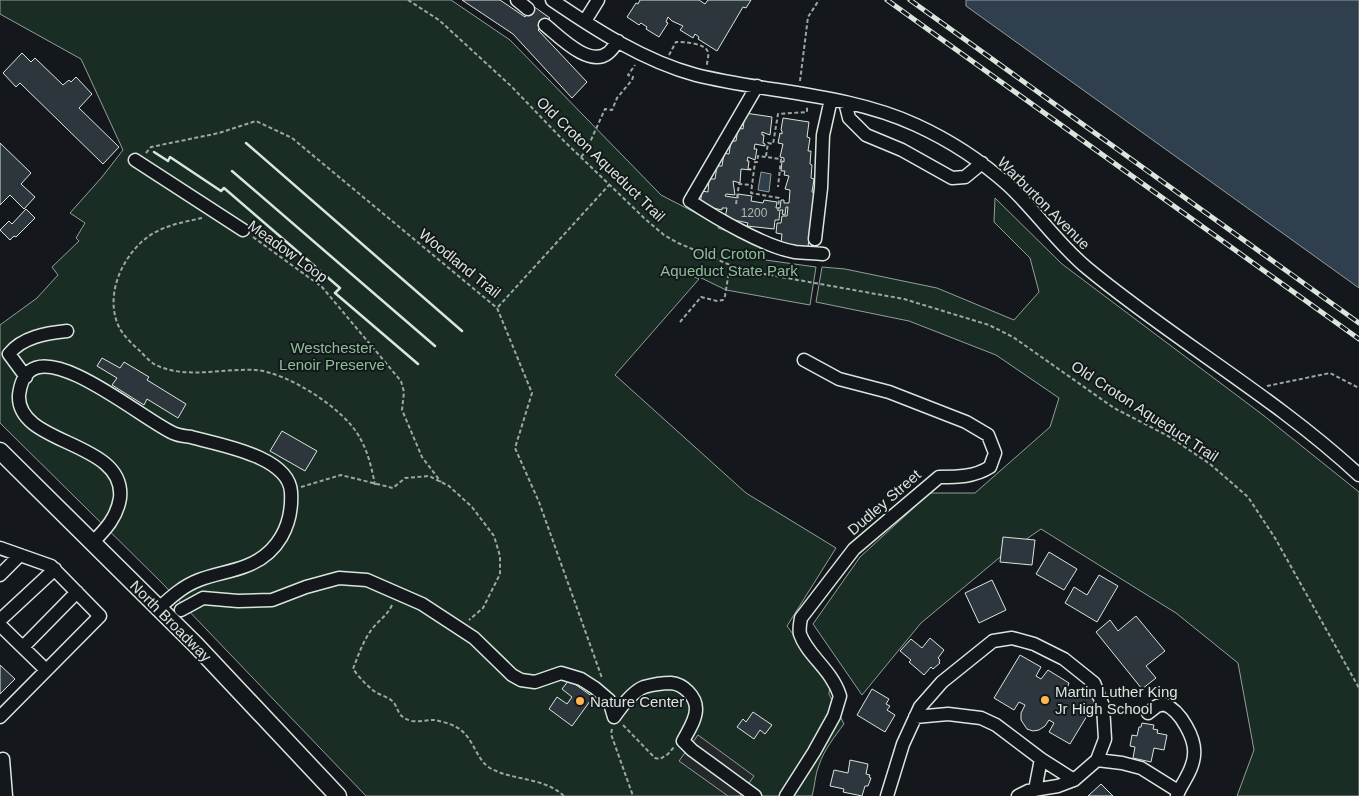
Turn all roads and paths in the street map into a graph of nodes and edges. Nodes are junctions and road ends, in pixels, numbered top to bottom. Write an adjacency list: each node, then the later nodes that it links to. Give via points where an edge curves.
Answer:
1 (408, 0): 19 (path, Old Croton Aqueduct Trail, via 439,20)
2 (517, 0): 7 (street)
3 (552, 0): 8 (street, Warburton Avenue)
4 (588, 0): 8 (street)
5 (598, 0): 8 (street)
6 (819, 0): 15 (path, via 808,17)
7 (528, 10)
8 (581, 18): 10 (street, Warburton Avenue)
9 (545, 25): 10 (street, via 587,57 608,54)
10 (618, 41): 11 (street, Warburton Avenue)
11 (642, 54): 14 (street, Warburton Avenue, via 695,75); 19 (path, via 628,74 632,80 612,110 605,109)
12 (669, 55): 13 (path, via 676,42 689,42 705,48)
13 (707, 66)
14 (757, 86): 15 (street, Warburton Avenue); 31 (street, via 690,200 711,215 766,242 794,252)
15 (799, 93): 16 (street, Warburton Avenue)
16 (830, 99): 17 (street, Warburton Avenue); 30 (street, via 823,135)
17 (845, 102): 22 (street, Warburton Avenue, via 913,123 954,143); 22 (street, via 849,118 866,134 952,178 965,177)
18 (808, 104): 20 (path, via 807,112 778,114 773,144 768,143)
19 (581, 157): 23 (path, Old Croton Aqueduct Trail)
20 (766, 157): 24 (path, via 758,156 755,162); 25 (path, via 781,160)
21 (137, 162): 29 (street); 33 (path, Woodland Trail, via 151,147 219,133 256,121 292,138)
22 (982, 163): 39 (street, Warburton Avenue, via 1009,186 1085,267)
23 (609, 185): 32 (path, Old Croton Aqueduct Trail, via 664,235); 33 (path)
24 (752, 185): 26 (path, via 739,184); 27 (path, via 751,193 779,198)
25 (778, 187)
26 (736, 204)
27 (778, 211)
28 (204, 218): 43 (path, via 171,224 149,236 132,251 117,278 113,308 120,329 153,364 178,372 256,370 281,377 312,393 344,416 360,437)
29 (243, 230): 42 (path, Meadow Loop, via 322,287 401,380 404,392 402,410 422,456)
30 (815, 239)
31 (823, 254)
32 (730, 265): 34 (path, via 723,300 701,297); 60 (path, Old Croton Aqueduct Trail, via 763,275 904,299 989,325 1013,337 1114,408 1170,437 1210,464 1248,497 1275,538)
33 (497, 308): 59 (path, Woodland Trail, via 532,393 515,448 539,502)
34 (680, 322)
35 (67, 331): 37 (street, via 31,339 11,351 9,354)
36 (804, 360): 78 (street, Dudley Street, via 839,380 889,392 966,422 988,435 995,453 990,467 978,474 939,476 854,549 800,618 803,639 832,677 840,696 834,716)
37 (26, 377): 44 (street, via 32,370 45,366 78,376 176,435 233,448 271,463 288,479); 45 (street, via 19,396 27,417 42,429 102,462 118,481 120,494 115,516)
38 (1359, 388): 39 (path, via 1330,373)
39 (1252, 390): 41 (street, Warburton Avenue, via 1335,452)
40 (0, 451): 45 (main road, North Broadway)
41 (1359, 475)
42 (441, 482): 43 (path, via 429,476 405,478 392,488); 56 (path, via 472,507 494,536 500,556 500,574 483,608)
43 (375, 484): 44 (path, via 342,475)
44 (291, 490): 52 (street, via 287,525 269,553 247,566 190,584)
45 (93, 542): 52 (main road, North Broadway)
46 (0, 548): 47 (street)
47 (20, 555): 48 (street); 49 (street)
48 (54, 569): 50 (street); 54 (street)
49 (0, 575)
50 (77, 592): 57 (street); 58 (street, via 100,616)
51 (396, 593): 53 (street, via 367,580 339,578 272,600 203,598); 56 (street, via 422,604); 75 (path, via 388,613 362,646 353,669 361,679 392,701 399,715 412,721 436,720 457,727 472,740 488,767 546,784)
52 (159, 608): 74 (main road, North Broadway)
53 (181, 610)
54 (0, 620)
55 (0, 625): 57 (street)
56 (458, 628): 62 (street, via 521,680 535,682 562,673 581,679 609,700)
57 (23, 647): 58 (street)
58 (46, 670): 63 (street)
59 (604, 683)
60 (1359, 688)
61 (1148, 712): 72 (street, via 1164,704 1172,707 1194,739 1194,757)
62 (614, 716): 66 (street, via 644,687 673,683 694,699 696,708); 76 (path, via 611,734)
63 (0, 717)
64 (915, 717): 68 (street, via 948,714 981,718 996,725); 69 (street, via 942,682 993,641 1012,638 1034,644 1064,659 1094,683 1103,706 1105,739); 79 (street)
65 (627, 730): 66 (path, via 660,760 674,747)
66 (687, 745): 77 (street)
67 (3, 759): 73 (street)
68 (1042, 759): 70 (street); 71 (street)
69 (1097, 760): 70 (street); 72 (street, via 1141,768)
70 (1074, 780): 71 (street)
71 (1035, 790): 80 (street)
72 (1178, 794)
73 (6, 796)
74 (338, 796)
75 (564, 796)
76 (633, 796)
77 (755, 796)
78 (786, 796)
79 (887, 796)
80 (1018, 796)

